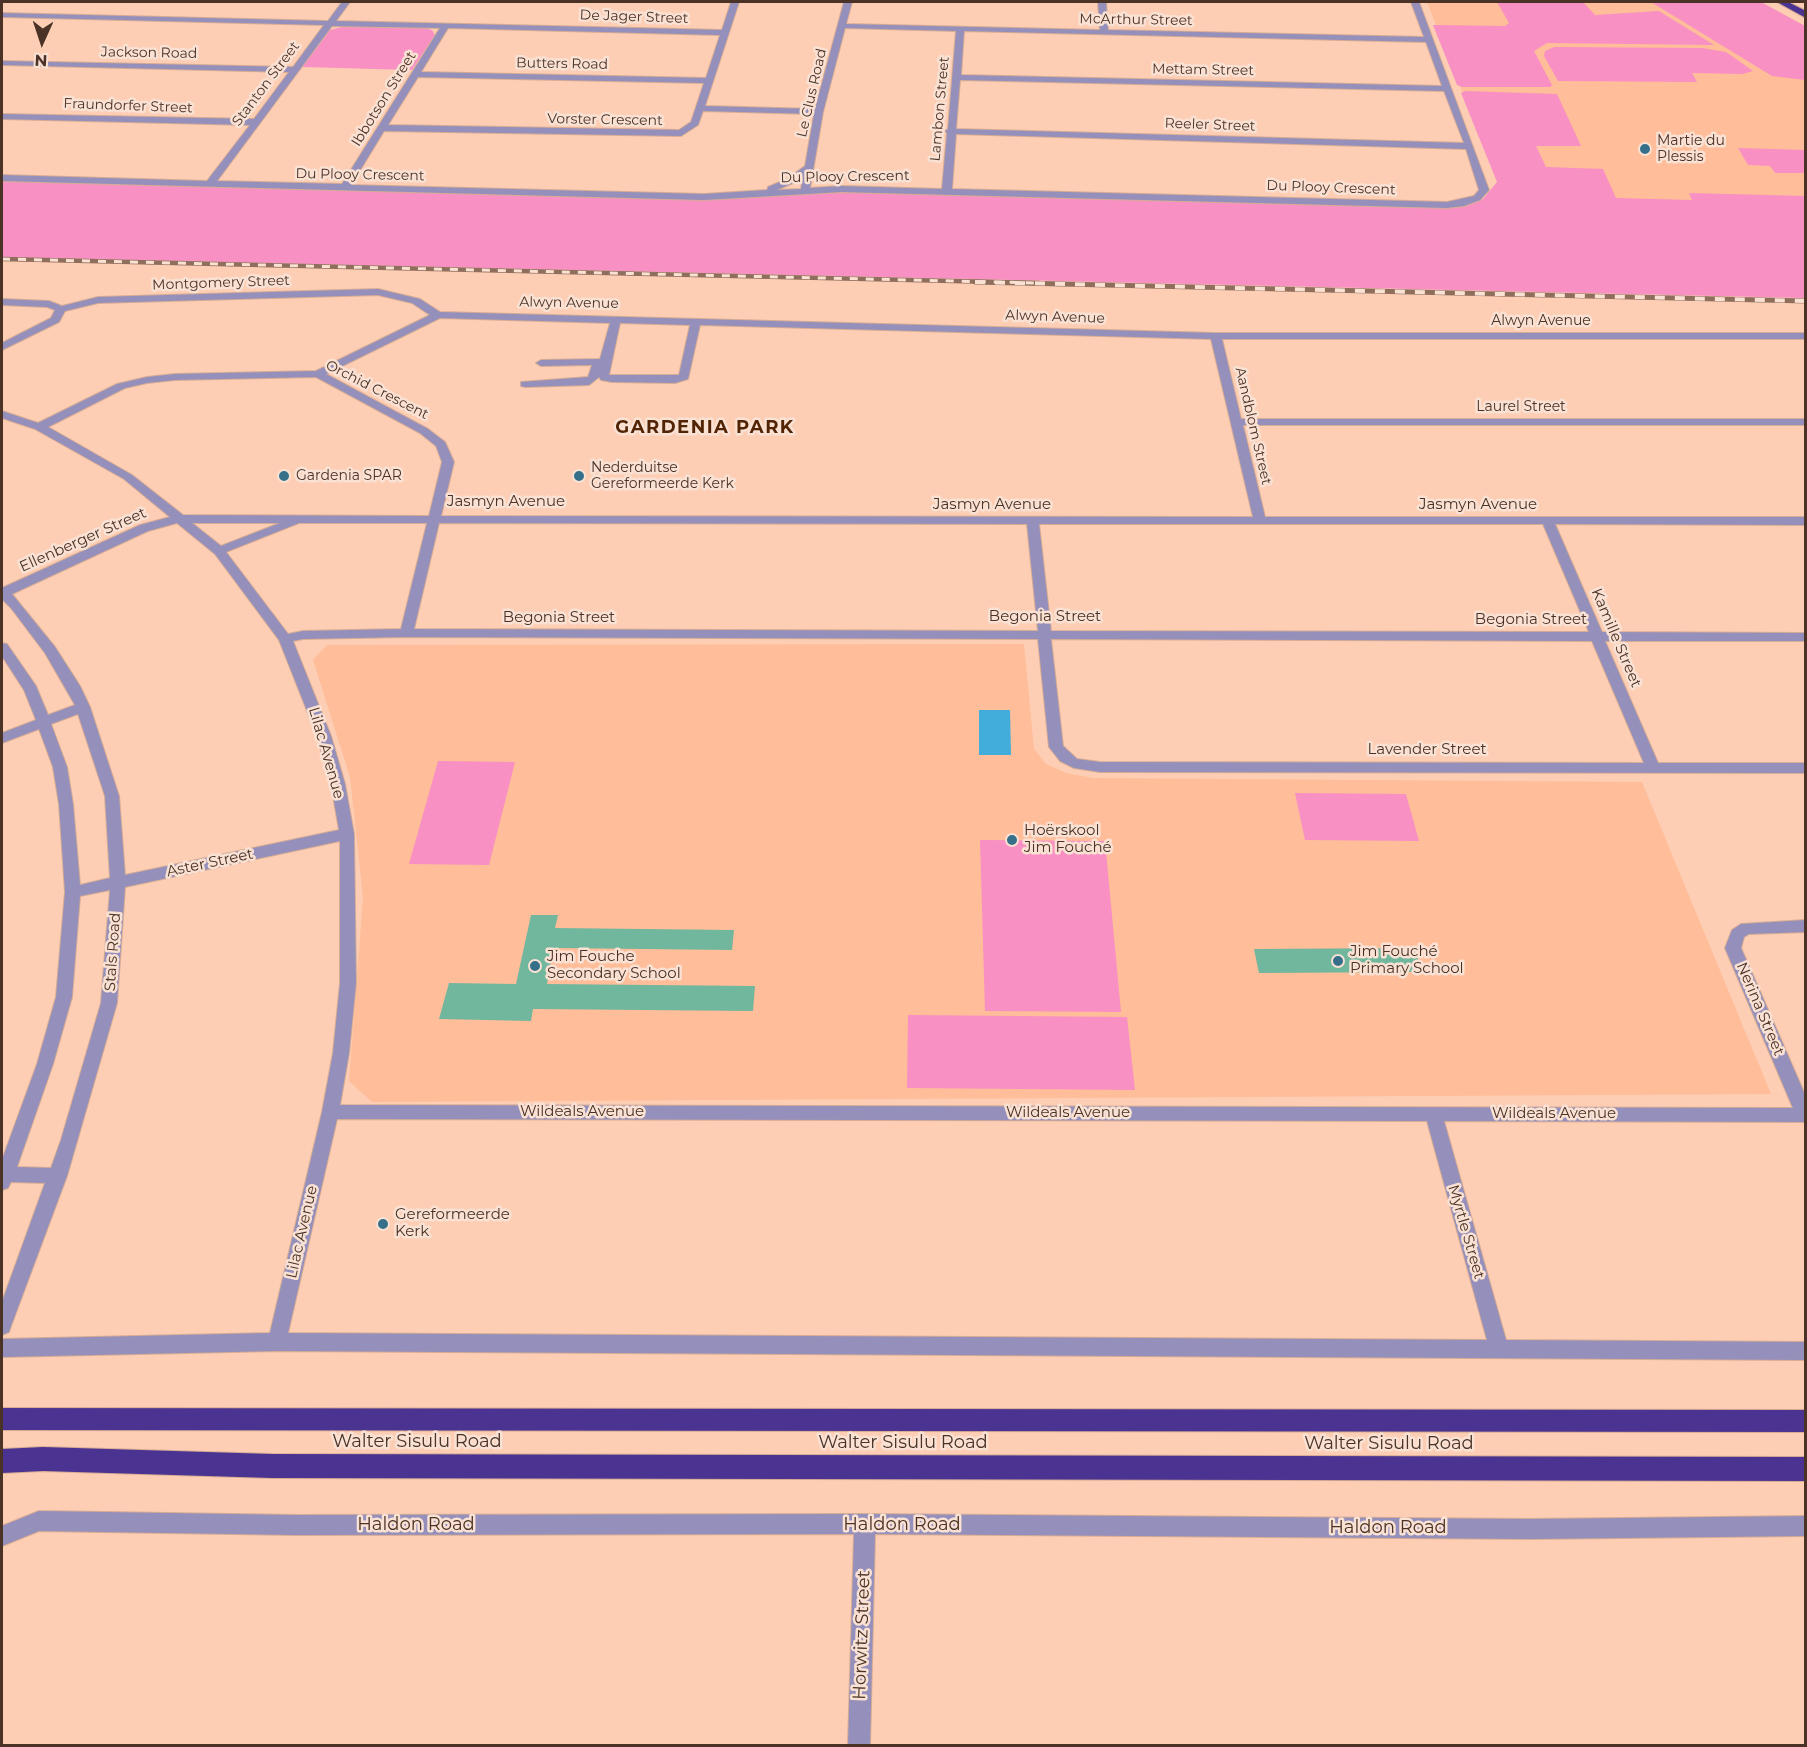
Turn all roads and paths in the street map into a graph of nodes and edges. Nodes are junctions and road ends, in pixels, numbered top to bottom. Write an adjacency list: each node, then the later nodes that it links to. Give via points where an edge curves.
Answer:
1 (346, 2): 9 (street, Stanton Street)
2 (735, 2): 14 (street, Vorster Crescent)
3 (848, 2): 11 (street, Le Clus Road)
4 (1102, 2): 13 (street)
5 (1415, 2): 15 (street, Du Plooy Crescent)
6 (1782, 2): 8 (highway)
7 (2, 15): 9 (street, De Jager Street)
8 (1806, 15)
9 (329, 23): 10 (street, De Jager Street); 17 (street, Stanton Street)
10 (446, 25): 14 (street, De Jager Street); 18 (street, Ibbotson Street)
11 (842, 26): 12 (street, McArthur Street); 23 (street, Le Clus Road)
12 (960, 30): 13 (street, McArthur Street); 19 (street, Lambon Street)
13 (1104, 32): 15 (street, McArthur Street)
14 (725, 33): 20 (street, Vorster Crescent)
15 (1430, 40): 21 (street, Du Plooy Crescent)
16 (2, 63): 17 (street, Jackson Road)
17 (295, 70): 25 (street, Stanton Street)
18 (415, 74): 20 (street, Butters Road); 26 (street, Ibbotson Street)
19 (956, 77): 21 (street, Mettam Street); 27 (street, Lambon Street)
20 (708, 81): 22 (street, Vorster Crescent)
21 (1448, 89): 28 (street, Du Plooy Crescent)
22 (701, 108): 23 (street); 26 (street, Vorster Crescent, via 692,127 672,135)
23 (819, 112): 29 (street, Le Clus Road)
24 (2, 116): 25 (street, Fraundorfer Street)
25 (254, 123): 31 (street, Stanton Street)
26 (382, 128): 32 (street, Ibbotson Street)
27 (949, 131): 28 (street, Reeler Street); 34 (street, Lambon Street)
28 (1469, 146): 34 (street, Du Plooy Crescent, via 1484,190 1471,201 1447,205)
29 (811, 166): 33 (street, Le Clus Road); 35 (street, via 789,181)
30 (2, 178): 31 (street, Du Plooy Crescent)
31 (209, 184): 32 (street, Du Plooy Crescent)
32 (344, 188): 35 (street, Du Plooy Crescent, via 704,197)
33 (806, 190): 34 (street, Du Plooy Crescent); 35 (street, Du Plooy Crescent)
34 (947, 190)
35 (760, 192)
36 (2, 302): 37 (street, Montgomery Street, via 49,304)
37 (61, 309): 38 (street, Montgomery Street, via 98,300 378,292 416,301); 43 (street, via 55,320)
38 (438, 315): 39 (street, Alwyn Avenue); 46 (street, Alwyn Avenue)
39 (614, 319): 40 (street, Alwyn Avenue); 40 (street, via 602,373 604,378 612,379 684,377); 44 (street)
40 (696, 321): 41 (street, Alwyn Avenue)
41 (1216, 336): 42 (street, Alwyn Avenue); 49 (street, Aandblom Street)
42 (1806, 336)
43 (2, 347)
44 (599, 362): 45 (street); 47 (street, via 589,382)
45 (541, 363)
46 (318, 374): 51 (street, Orchid Crescent, via 175,376 147,380 110,390); 53 (street, Orchid Crescent, via 441,444 448,462)
47 (525, 384)
48 (2, 414): 51 (street, Lilac Avenue)
49 (1237, 422): 50 (street, Laurel Street); 57 (street, Aandblom Street)
50 (1806, 422)
51 (39, 427): 54 (street, Lilac Avenue, via 128,477)
52 (302, 518): 53 (street, Jasmyn Avenue); 54 (street, Jasmyn Avenue); 59 (street)
53 (433, 518): 56 (street, Jasmyn Avenue); 61 (street, Orchid Crescent)
54 (178, 519): 59 (street, Lilac Avenue); 60 (street, Ellenberger Street, via 144,528)
55 (1806, 521): 58 (street, Jasmyn Avenue)
56 (1033, 522): 57 (street, Jasmyn Avenue); 62 (street)
57 (1260, 522): 58 (street, Jasmyn Avenue)
58 (1548, 522): 63 (street, Kamille Street)
59 (219, 551): 65 (street, Lilac Avenue)
60 (2, 593): 67 (street, Stals Road, via 50,650)
61 (406, 633): 62 (street, Begonia Street); 65 (street, Begonia Street, via 303,635)
62 (1045, 633): 63 (street, Begonia Street); 70 (street, Lavender Street, via 1056,747 1074,763 1100,767)
63 (1598, 637): 64 (street, Begonia Street); 70 (street, Kamille Street)
64 (1806, 637)
65 (285, 639): 72 (street, Lilac Avenue, via 324,735 338,784)
66 (2, 647): 68 (street, via 31,689)
67 (83, 707): 68 (street); 73 (street, Stals Road, via 112,796)
68 (43, 722): 69 (street); 74 (street, via 60,767)
69 (2, 738)
70 (1653, 766): 71 (street, Lavender Street)
71 (1806, 768)
72 (346, 834): 73 (street, Aster Street); 76 (street, Lilac Avenue, via 348,982)
73 (118, 882): 74 (street, Aster Street); 79 (street, Stals Road, via 109,1003)
74 (73, 892): 80 (street, via 64,997 45,1065)
75 (1806, 926): 78 (street, Nerina Street, via 1746,928 1737,934 1733,948)
76 (330, 1112): 77 (street, Wildeals Avenue); 82 (street, Lilac Avenue)
77 (1433, 1114): 78 (street, Wildeals Avenue); 84 (street, Myrtle Street)
78 (1805, 1115)
79 (58, 1176): 80 (street); 81 (street, Stals Road)
80 (3, 1177)
81 (2, 1326)
82 (277, 1342): 83 (street); 84 (street)
83 (2, 1348)
84 (1499, 1350): 85 (street)
85 (1806, 1351)
86 (2, 1419): 87 (highway, Walter Sisulu Road)
87 (1806, 1421)
88 (2, 1461): 89 (highway, Walter Sisulu Road, via 308,1466)
89 (1806, 1469)
90 (865, 1524): 91 (street, Haldon Road, via 1530,1529); 92 (street, Haldon Road, via 297,1525 39,1521); 93 (street, Horwitz Street)
91 (1806, 1526)
92 (2, 1536)
93 (859, 1746)

